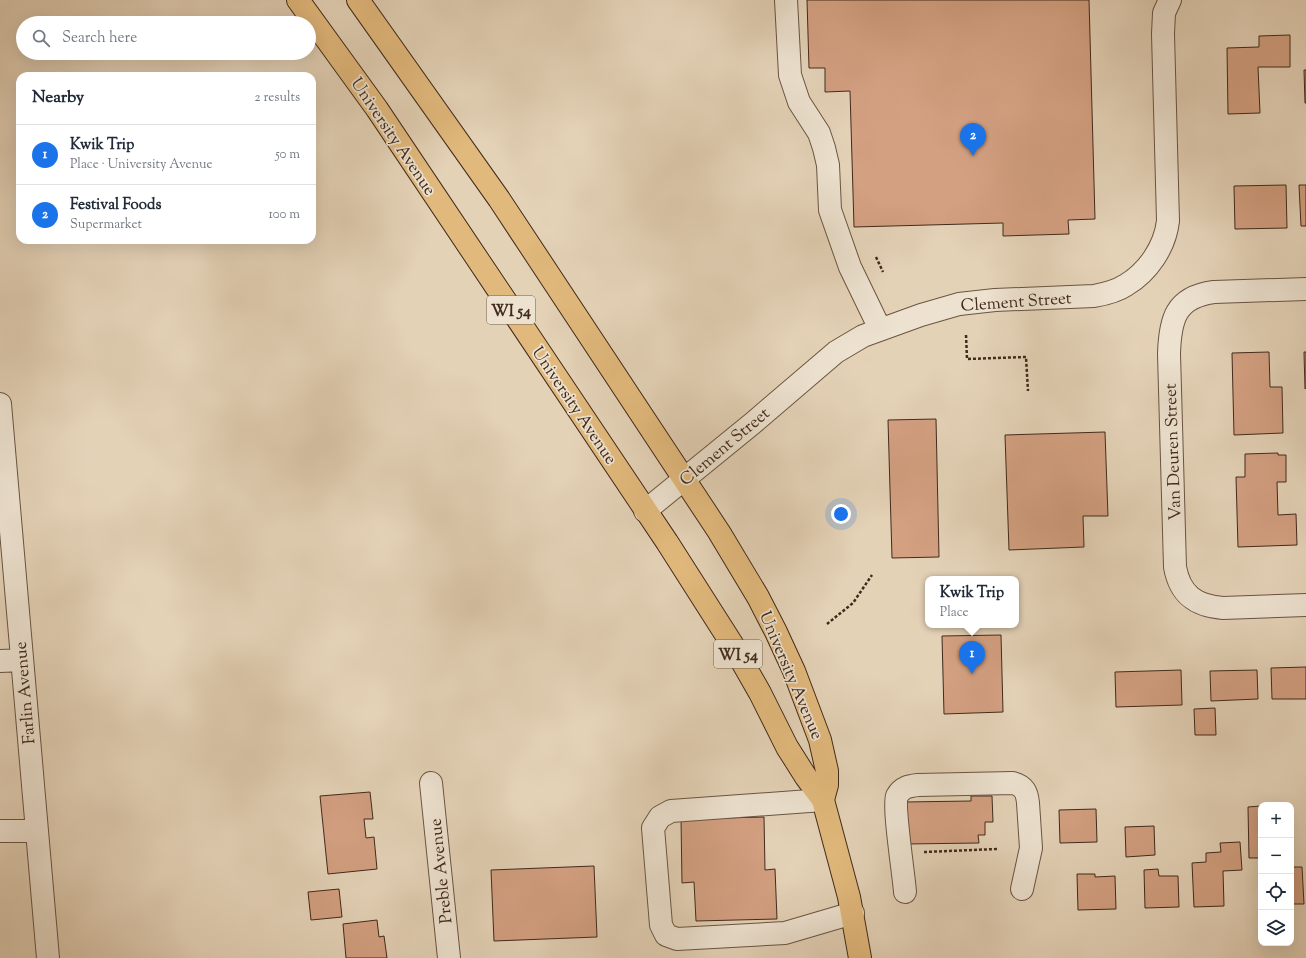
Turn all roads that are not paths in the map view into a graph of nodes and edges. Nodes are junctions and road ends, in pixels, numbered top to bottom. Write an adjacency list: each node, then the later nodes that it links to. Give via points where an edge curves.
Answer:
1 (298, 0): 5 (main road, University Avenue / WI 54)
2 (358, 0): 10 (main road, University Avenue / WI 54, via 499,198)
3 (786, 0): 8 (street, via 790,74 799,102 824,148 828,164 830,210 850,267)
4 (1170, 0): 8 (street, Clement Street, via 1164,13 1163,34 1168,222 1159,249 1144,270 1125,286 1108,293 959,304)
5 (310, 16)
6 (316, 25): 12 (main road, University Avenue / WI 54, via 377,109)
7 (1306, 289): 13 (street, Van Deuren Street, via 1214,292 1191,299 1176,314 1172,324 1169,354 1175,567 1181,588 1199,603 1210,607)
8 (880, 329): 10 (street, Clement Street, via 836,352)
9 (0, 404): 11 (street, Farlin Avenue)
10 (684, 480): 12 (street, Clement Street); 17 (main road, University Avenue / WI 54, via 754,590 786,653 823,752 827,778)
11 (4, 490): 14 (street, Farlin Avenue)
12 (645, 511): 17 (main road, University Avenue / WI 54, via 717,619 797,763)
13 (1306, 605)
14 (22, 660): 15 (street); 19 (street, Farlin Avenue)
15 (0, 661)
16 (431, 783): 24 (street, Preble Avenue)
17 (823, 800): 22 (main road, University Avenue / WI 54); 22 (street, via 671,811 660,817 653,828 661,925 666,935 677,939 785,933)
18 (0, 831): 19 (street)
19 (36, 831): 23 (street, Farlin Avenue)
20 (1022, 889): 21 (street, via 1031,848 1027,795 1021,786 1013,783 918,785 904,788 896,799)
21 (906, 892)
22 (853, 913): 25 (main road, University Avenue / WI 54)
23 (48, 958)
24 (449, 958)
25 (860, 958)

